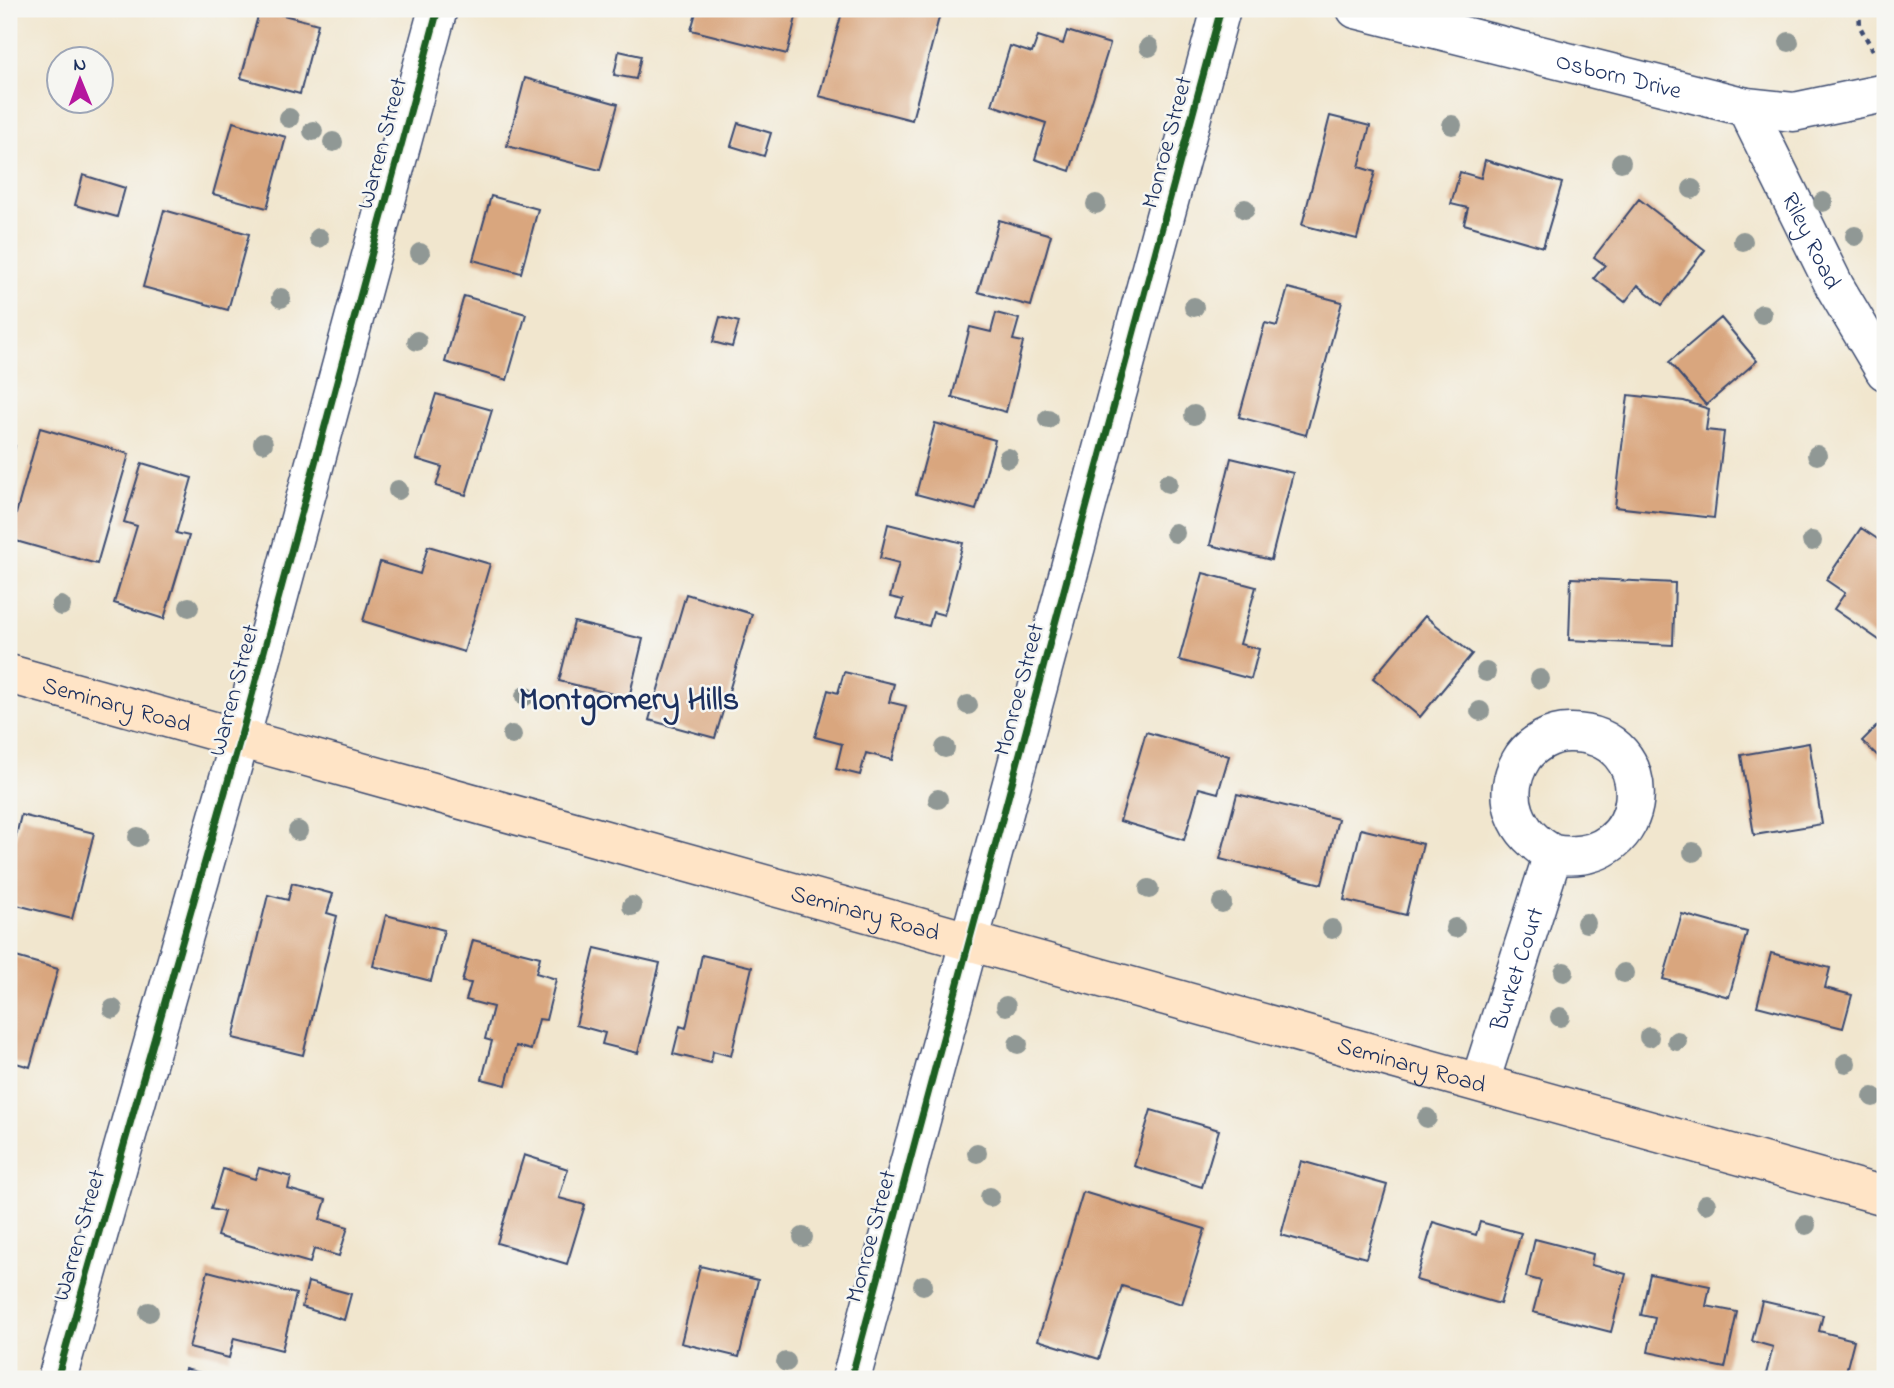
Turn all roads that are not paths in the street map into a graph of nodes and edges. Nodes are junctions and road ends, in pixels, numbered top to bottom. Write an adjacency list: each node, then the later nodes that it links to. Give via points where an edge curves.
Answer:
1 (438, 9): 8 (street, Warren Street)
2 (1221, 9): 10 (street, Monroe Street)
3 (1356, 9): 5 (street, Osborn Drive)
4 (1882, 76): 5 (street, Osborn Drive, via 1794,112)
5 (1746, 107): 6 (street, Riley Road, via 1835,287)
6 (1885, 371)
7 (9, 674): 8 (main road, Seminary Road)
8 (241, 736): 10 (main road, Seminary Road); 13 (street, Warren Street)
9 (1553, 854): 11 (street, Burket Court)
10 (969, 944): 11 (main road, Seminary Road); 14 (street, Monroe Street)
11 (1480, 1082): 12 (main road, Seminary Road)
12 (1885, 1196)
13 (57, 1379)
14 (850, 1379)

